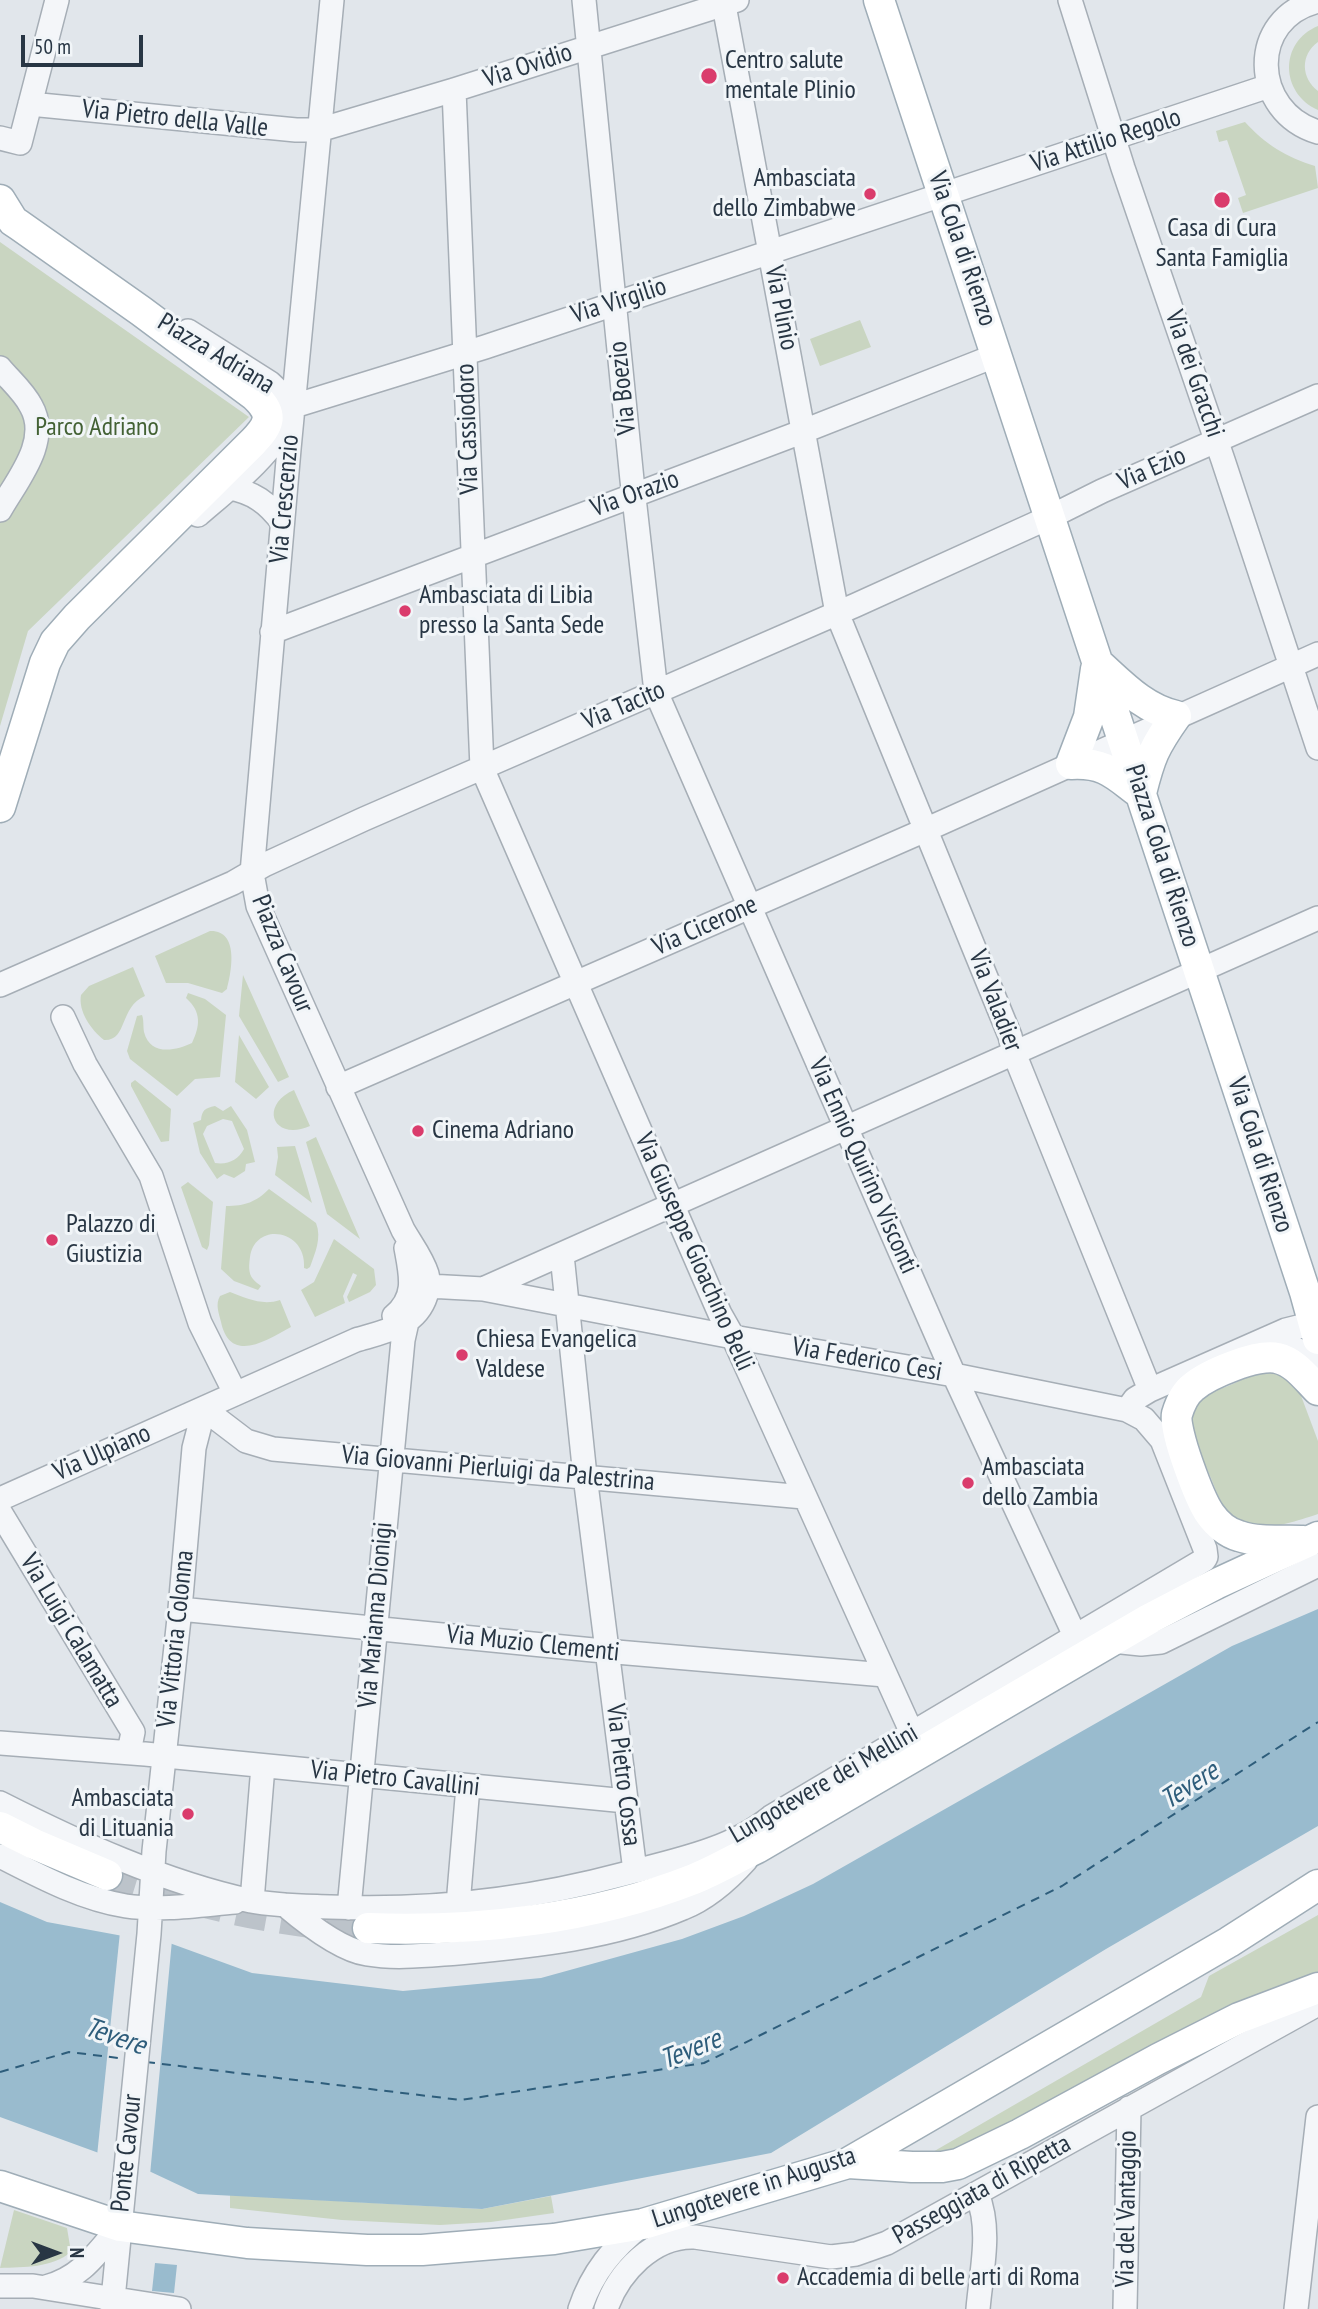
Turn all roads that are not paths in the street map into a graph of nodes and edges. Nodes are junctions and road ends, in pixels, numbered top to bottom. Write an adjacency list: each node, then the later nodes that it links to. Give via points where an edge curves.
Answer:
1 (57, 0): 11 (street)
2 (331, 0): 12 (street, Via Crescenzio)
3 (584, 0): 8 (street, Via Boezio)
4 (879, 0): 16 (main road, Via Cola di Rienzo)
5 (1070, 0): 15 (street, Via dei Gracchi)
6 (728, 1): 8 (street, Via Ovidio); 18 (street, Via Plinio)
7 (1312, 2): 9 (street, via 1289,16 1274,35 1266,59)
8 (589, 47): 10 (street, Via Ovidio); 19 (street, Via Boezio)
9 (1269, 86): 13 (street, via 1286,115); 15 (street, Via Attilio Regolo)
10 (454, 90): 12 (street, Via Ovidio); 21 (street, Via Cassiodoro)
11 (30, 104): 12 (street, Via Pietro della Valle); 14 (street, via 20,144)
12 (319, 130): 25 (street, Via Crescenzio)
13 (1318, 132)
14 (0, 138)
15 (1113, 139): 16 (street, Via Attilio Regolo); 27 (street, Via dei Gracchi)
16 (943, 195): 18 (street, Via Virgilio); 22 (main road, Via Cola di Rienzo)
17 (0, 201): 20 (main road, Piazza Adriana, via 13,221)
18 (771, 252): 19 (street, Via Virgilio); 26 (street, Via Plinio)
19 (614, 302): 21 (street, Via Virgilio); 29 (street, Via Boezio)
20 (142, 311): 25 (street, Piazza Adriana, via 185,329 242,364); 33 (main road, Piazza Adriana, via 255,396 268,419 253,442)
21 (466, 352): 25 (street, Via Virgilio); 34 (street, Via Cassiodoro)
22 (997, 355): 26 (street, Via Orazio); 30 (main road, Via Cola di Rienzo)
23 (0, 368): 31 (street, via 27,399 38,434)
24 (1318, 396): 27 (street, Via Ezio)
25 (293, 406): 28 (street, Piazza Adriana, via 278,438); 32 (street, Via Crescenzio)
26 (804, 431): 29 (street, Via Orazio); 35 (street, Via Plinio)
27 (1216, 441): 30 (street, Via Ezio, via 1102,491); 39 (street, Via dei Gracchi)
28 (229, 488): 32 (street, via 261,499); 33 (street, Piazza Adriana, via 182,528)
29 (634, 494): 34 (street, Via Orazio); 40 (street, Via Boezio)
30 (1047, 507): 35 (street, Via Tacito, via 997,541); 38 (main road, Piazza Cola di Rienzo)
31 (0, 510)
32 (282, 522): 36 (street, Via Crescenzio)
33 (152, 545): 47 (main road, Piazza Adriana, via 55,642)
34 (472, 556): 36 (street, Via Orazio); 45 (street, Via Cassiodoro)
35 (837, 613): 40 (street, Via Tacito); 48 (street, Via Valadier)
36 (272, 632): 49 (street, Via Crescenzio)
37 (1318, 654): 39 (street, Piazza Cola di Rienzo)
38 (1097, 662): 41 (main road, via 1134,696); 42 (main road, Piazza Cola di Rienzo); 44 (main road, via 1089,717)
39 (1290, 666): 41 (street, Piazza Cola di Rienzo); 43 (street, Via dei Gracchi)
40 (656, 692): 45 (street, Via Tacito); 50 (street, Via Ennio Quirino Visconti)
41 (1176, 716): 42 (street, Piazza Cola di Rienzo); 46 (main road, via 1150,758)
42 (1124, 741): 44 (street, Piazza Cola di Rienzo); 46 (main road, Piazza Cola di Rienzo)
43 (1318, 748)
44 (1071, 764): 46 (main road, via 1104,767); 48 (street, Via Cicerone)
45 (482, 768): 49 (street, Via Tacito); 54 (street, Via Giuseppe Gioachino Belli)
46 (1141, 794): 53 (main road, Piazza Cola di Rienzo)
47 (0, 807)
48 (926, 830): 50 (street, Via Cicerone); 56 (street, Via Valadier)
49 (252, 873): 52 (street, Piazza Cavour); 57 (street, Piazza Cavour, via 258,906)
50 (750, 906): 54 (street, Via Cicerone); 58 (street, Via Ennio Quirino Visconti)
51 (1318, 918): 53 (street, Piazza Cola di Rienzo, via 1257,944)
52 (5, 979)
53 (1202, 979): 56 (street, Piazza Cola di Rienzo, via 1143,996); 66 (main road, Via Cola di Rienzo)
54 (575, 984): 57 (street, Via Cicerone); 59 (street, Via Giuseppe Gioachino Belli)
55 (63, 1017): 74 (street, via 85,1065 151,1176 200,1322)
56 (1014, 1053): 58 (street, Piazza Cola di Rienzo); 72 (street, Via Valadier)
57 (338, 1087): 60 (street, Piazza Cavour)
58 (846, 1128): 59 (street, Piazza Cola di Rienzo); 71 (street, Via Ennio Quirino Visconti)
59 (672, 1206): 61 (street, Piazza Cola di Rienzo); 67 (street, Via Giuseppe Gioachino Belli)
60 (403, 1230): 62 (street, Piazza Cavour, via 424,1266); 68 (street, Piazza Cavour, via 412,1281 408,1300 395,1315)
61 (562, 1255): 63 (street, Piazza Cola di Rienzo); 64 (street, Via Pietro Cossa)
62 (428, 1286): 63 (street); 65 (street, via 421,1308)
63 (483, 1289): 64 (street, Via Federico Cesi)
64 (566, 1304): 67 (street, Via Federico Cesi); 78 (street, Via Pietro Cossa)
65 (407, 1322): 68 (street, Piazza Cavour); 77 (street, Via Marianna Dionigi)
66 (1317, 1328): 69 (street, via 1286,1331)
67 (733, 1337): 71 (street, Via Federico Cesi); 79 (street, Via Giuseppe Gioachino Belli)
68 (356, 1340): 74 (street, Piazza Cavour)
69 (1254, 1344): 70 (street, via 1281,1343); 72 (street)
70 (1318, 1363)
71 (954, 1375): 76 (street, Via Federico Cesi); 86 (street, Via Ennio Quirino Visconti)
72 (1150, 1390): 76 (street)
73 (1318, 1390): 82 (main road, via 1291,1364 1258,1357 1193,1386 1176,1422 1206,1507 1216,1522 1243,1537)
74 (235, 1393): 75 (street, Piazza Cavour)
75 (204, 1409): 77 (street, Via Giovanni Pierluigi da Palestrina, via 261,1447); 80 (street, Via Ulpiano); 84 (street, Via Vittoria Colonna, via 194,1448)
76 (1127, 1410): 83 (street, Via Federico Cesi, via 1139,1415 1162,1440)
77 (391, 1460): 78 (street, Via Giovanni Pierluigi da Palestrina); 85 (street, Via Marianna Dionigi)
78 (585, 1476): 79 (street, Via Giovanni Pierluigi da Palestrina); 87 (street, Via Pietro Cossa)
79 (804, 1497): 88 (street, Via Giuseppe Gioachino Belli)
80 (0, 1499)
81 (0, 1512): 91 (street, Via Luigi Calamatta, via 132,1732)
82 (1314, 1548): 89 (main road, Lungotevere dei Mellini, via 1216,1584 1016,1699)
83 (1206, 1554): 86 (street, Lungotevere dei Mellini, via 1201,1562)
84 (180, 1609): 85 (street, Via Muzio Clementi); 92 (street, Via Vittoria Colonna)
85 (375, 1629): 87 (street, Via Muzio Clementi); 94 (street, Via Marianna Dionigi)
86 (1076, 1638): 89 (street, Lungotevere dei Mellini)
87 (608, 1651): 88 (street, Via Muzio Clementi); 96 (street, Via Pietro Cossa)
88 (885, 1675): 89 (street, Via Giuseppe Gioachino Belli)
89 (916, 1742): 99 (main road, Lungotevere dei Mellini); 102 (street, Lungotevere dei Mellini, via 771,1817 758,1829)
90 (0, 1743): 91 (street, Via Pietro Cavallini)
91 (129, 1752): 92 (street, Via Pietro Cavallini)
92 (165, 1755): 93 (street, Via Pietro Cavallini); 101 (street, Via Vittoria Colonna)
93 (263, 1766): 94 (street, Via Pietro Cavallini); 105 (street)
94 (361, 1775): 95 (street, Via Pietro Cavallini); 109 (street, Via Marianna Dionigi)
95 (468, 1786): 96 (street, Via Pietro Cavallini); 107 (street)
96 (626, 1801): 102 (street, Via Pietro Cossa)
97 (0, 1803): 101 (street, Lungotevere dei Mellini)
98 (0, 1827): 103 (main road)
99 (757, 1848): 106 (street, via 713,1891 682,1909 616,1929 526,1947 369,1955 342,1944); 109 (main road, Lungotevere dei Mellini, via 682,1883 597,1907 500,1924 435,1929)
100 (0, 1856): 108 (street, via 93,1897)
101 (153, 1871): 105 (street, Lungotevere dei Mellini); 108 (street, Ponte Cavour)
102 (635, 1871): 107 (street, Lungotevere dei Mellini, via 539,1894)
103 (107, 1875)
104 (1318, 1885): 114 (main road, Lungotevere in Augusta, via 1229,1942)
105 (252, 1901): 106 (street, Lungotevere dei Mellini); 108 (street)
106 (285, 1905): 109 (street, Lungotevere dei Mellini)
107 (458, 1905): 109 (street, Lungotevere dei Mellini, via 394,1909)
108 (150, 1906): 118 (street, Ponte Cavour)
109 (358, 1918)
110 (1318, 1988): 114 (main road, Passeggiata di Ripetta, via 1239,2018 958,2164)
111 (1318, 2004): 112 (street, Passeggiata di Ripetta)
112 (1129, 2108): 116 (street, Passeggiata di Ripetta); 126 (street, Via del Vantaggio)
113 (1318, 2117): 127 (street)
114 (848, 2163): 117 (main road, Lungotevere in Augusta)
115 (0, 2186): 118 (main road, Lungotevere in Augusta)
116 (977, 2194): 124 (street, Passeggiata di Ripetta, via 887,2243 839,2257 695,2237 672,2239 624,2274); 125 (street, via 985,2231)
117 (643, 2224): 118 (main road, Lungotevere in Augusta, via 542,2240 398,2251 247,2243); 123 (street, via 606,2259)
118 (120, 2226): 120 (street, via 79,2272); 121 (street, Ponte Cavour)
119 (0, 2287): 120 (street, via 15,2284)
120 (38, 2301): 121 (street)
121 (114, 2306): 122 (street)
122 (179, 2309)
123 (580, 2309)
124 (606, 2309)
125 (978, 2309)
126 (1125, 2309)
127 (1296, 2309)

